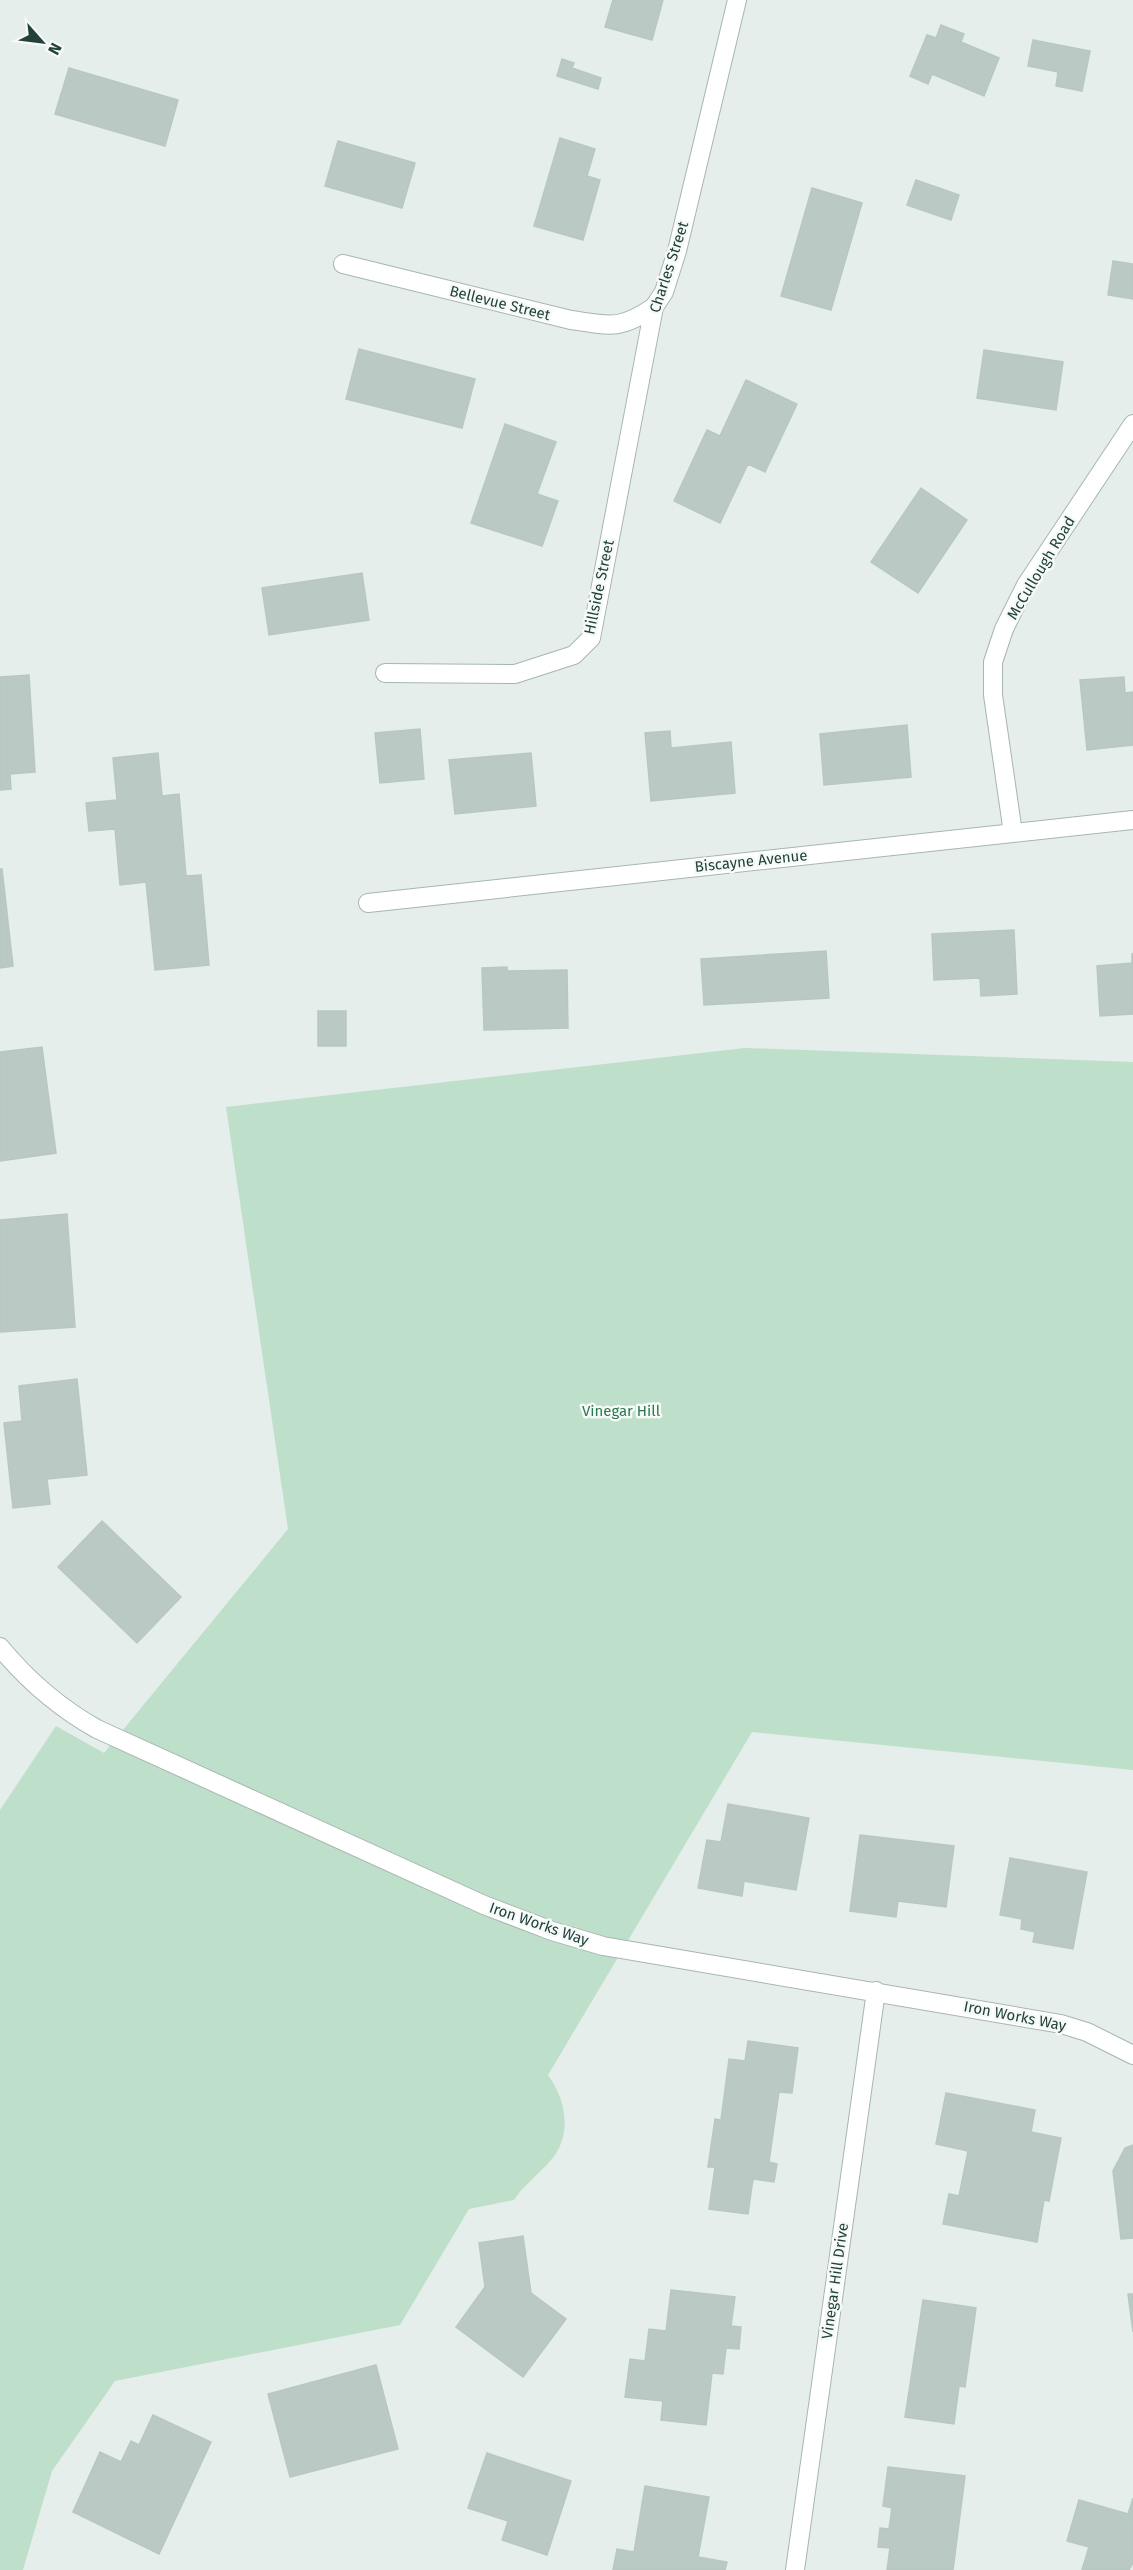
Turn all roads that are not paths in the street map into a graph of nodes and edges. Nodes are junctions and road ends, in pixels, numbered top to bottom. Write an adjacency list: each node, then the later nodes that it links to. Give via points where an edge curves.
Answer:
1 (737, 0): 3 (street, Charles Street, via 677,251 664,292)
2 (343, 264): 3 (street, Bellevue Street, via 571,320 606,325 631,323)
3 (654, 307): 5 (street, Charles Street)
4 (1133, 424): 8 (street, McCullough Road, via 1026,585 993,662 993,695)
5 (616, 502): 6 (street, Hillside Street, via 591,638 574,655 515,674)
6 (384, 673)
7 (1133, 820): 8 (street, Biscayne Avenue)
8 (1013, 833): 9 (street, Biscayne Avenue)
9 (368, 903)
10 (0, 1647): 11 (street, Iron Works Way, via 41,1691 97,1729 484,1905 603,1946)
11 (876, 1991): 12 (street, Iron Works Way, via 1061,2024 1088,2032); 13 (street, Vinegar Hill Drive)
12 (1133, 2055)
13 (795, 2570)

